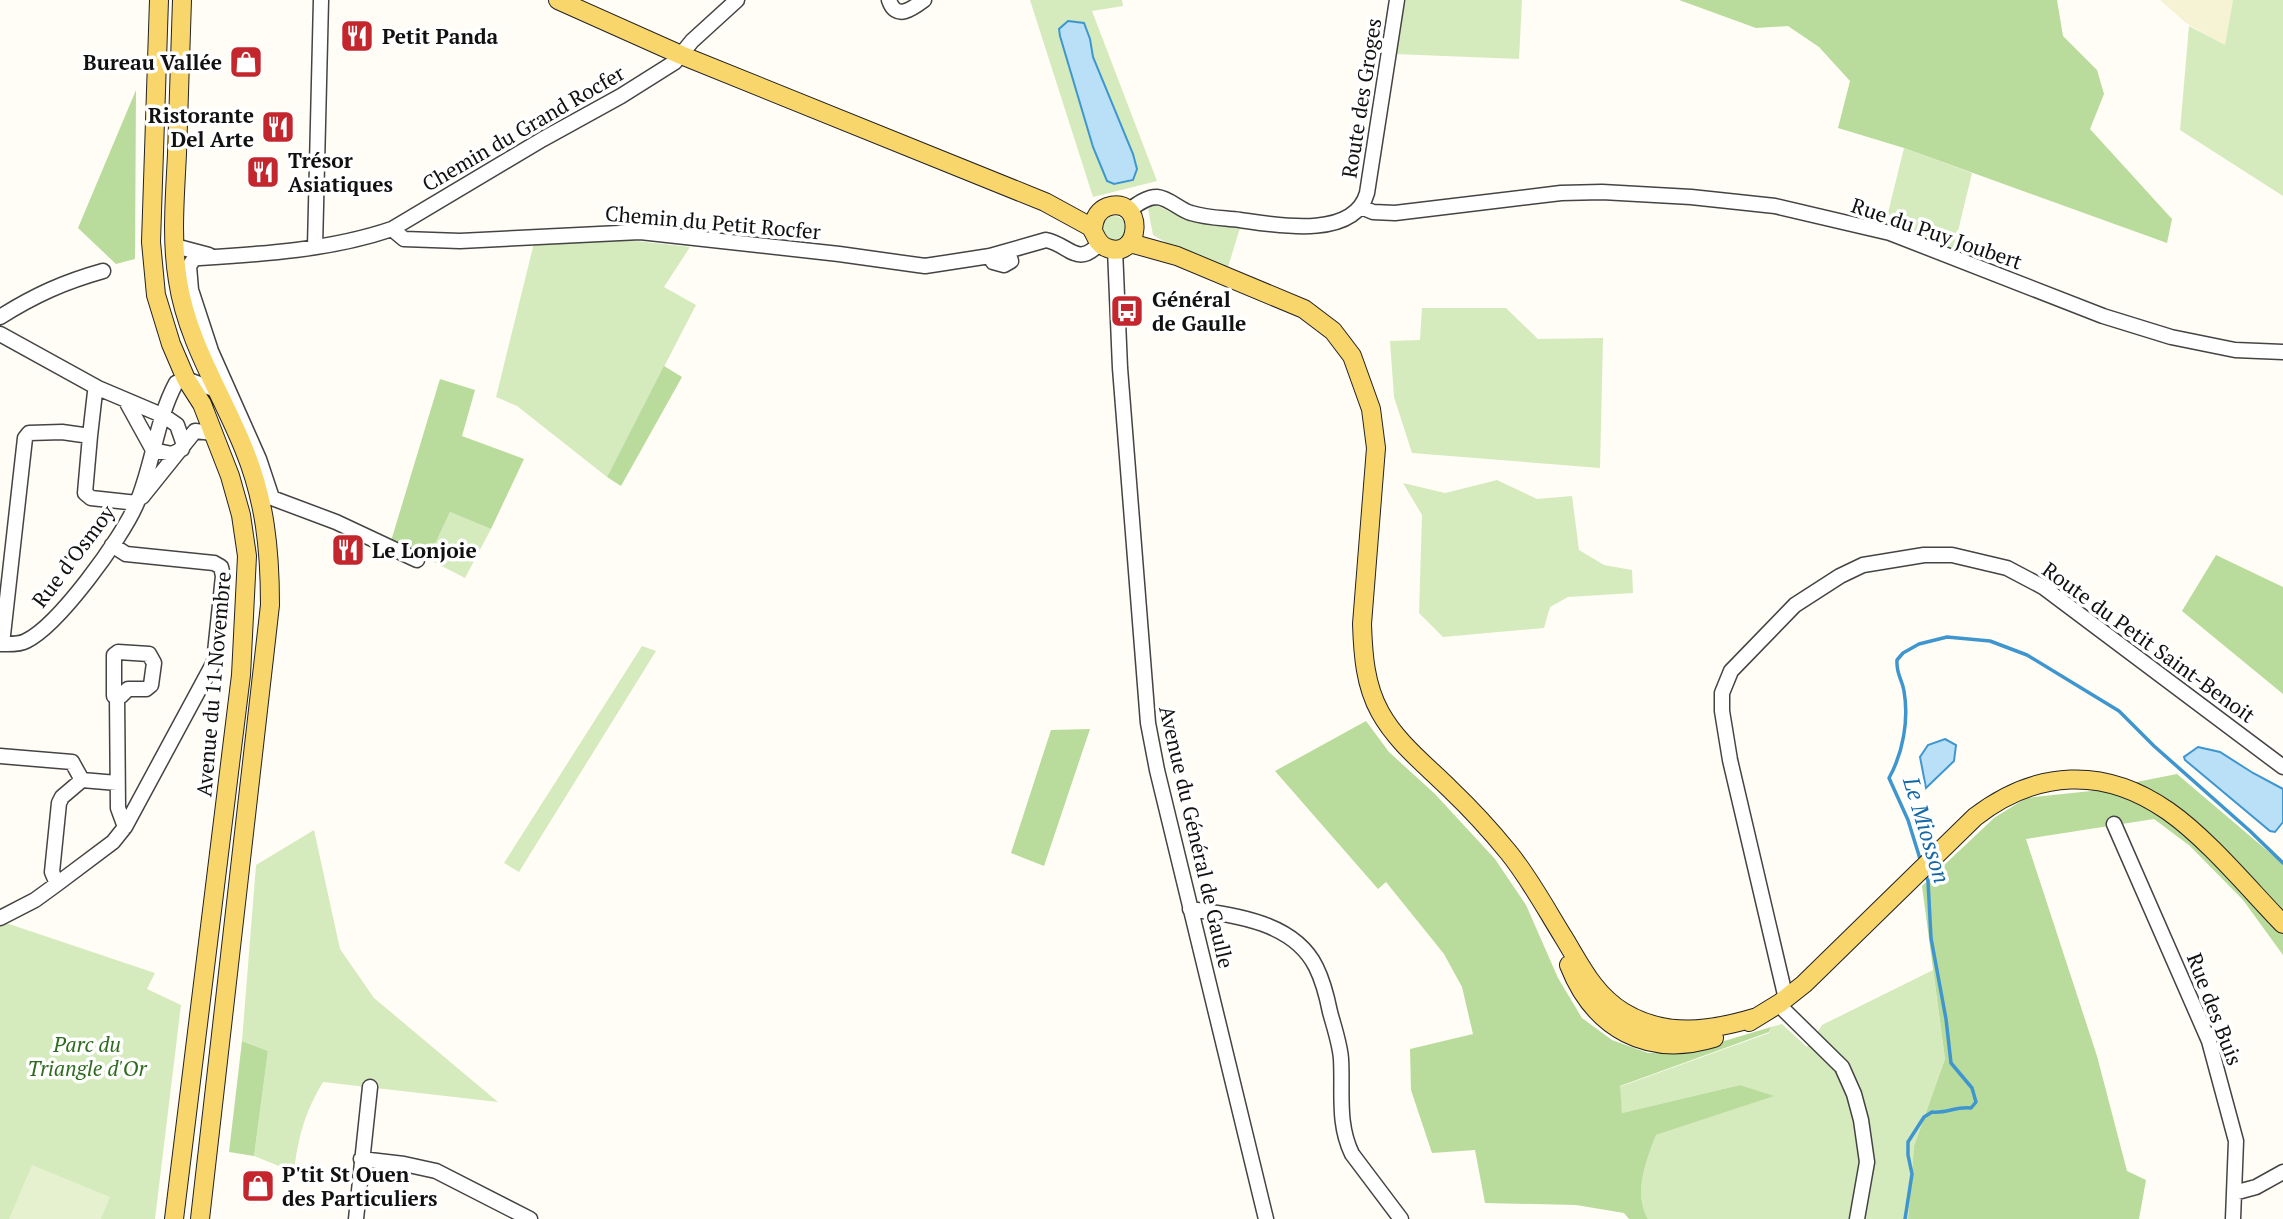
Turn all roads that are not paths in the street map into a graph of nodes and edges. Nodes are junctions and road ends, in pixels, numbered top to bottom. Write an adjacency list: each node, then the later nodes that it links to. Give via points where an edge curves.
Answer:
1 (159, 0): 23 (main road, Avenue du 11 Novembre, via 151,242 160,308)
2 (182, 0): 16 (main road)
3 (321, 0): 17 (street)
4 (558, 0): 9 (main road)
5 (737, 0): 9 (street, Chemin du Grand Rocfer)
6 (889, 0): 7 (street, via 897,12 908,12)
7 (924, 0)
8 (1397, 0): 11 (street, Route des Groges)
9 (681, 55): 10 (main road); 14 (street, Chemin du Grand Rocfer, via 621,96)
10 (1045, 202): 13 (main road); 15 (main road)
11 (1362, 206): 12 (street, Route des Groges, via 1332,223 1308,226 1194,214 1158,198 1142,201); 22 (street, Rue du Puy Joubert, via 1373,212 1395,213 1561,192 1775,206 1890,233 2103,316 2171,337 2235,350)
12 (1128, 211): 13 (main road, via 1111,206); 15 (main road, via 1132,216)
13 (1100, 212): 15 (main road, via 1096,217)
14 (392, 229): 15 (street, Chemin du Petit Rocfer, via 404,239 449,241 640,232 925,266 990,256 1046,240 1085,255); 17 (street, Chemin du Grand Rocfer)
15 (1115, 238): 46 (street, Avenue du Général de Gaulle, via 1143,686 1157,770); 49 (main road, via 1177,256 1304,309 1334,331 1352,356 1371,409 1376,447 1362,624 1371,691 1379,711 1412,754 1469,808 1525,874 1550,916 1579,989 1598,1014 1623,1032 1654,1043 1685,1044 1721,1035)
16 (175, 246): 18 (street); 25 (main road, via 186,315)
17 (314, 247): 18 (street, Chemin du Grand Rocfer)
18 (217, 257): 25 (street, via 194,259 188,271)
19 (103, 271): 20 (street, via 41,291)
20 (0, 317)
21 (0, 334): 24 (street)
22 (2283, 352)
23 (187, 379): 25 (street); 27 (main road, Avenue du 11 Novembre); 28 (street, Rue d'Osmoy, via 176,383)
24 (98, 388): 26 (street); 31 (street)
25 (221, 388): 27 (street); 36 (street, via 258,458 272,498); 55 (main road, via 257,483 266,521 270,605)
26 (126, 401): 28 (street); 33 (street)
27 (202, 404): 29 (street, Rue d'Osmoy); 30 (main road, Avenue du 11 Novembre)
28 (164, 416): 32 (street, via 177,425); 33 (street, Rue d'Osmoy)
29 (195, 431): 30 (street); 32 (street, Rue d'Osmoy)
30 (214, 433): 54 (main road, Avenue du 11 Novembre, via 241,515 247,556 246,607)
31 (90, 436): 34 (street, via 85,493 91,498); 37 (street, Rue d'Osmoy, via 38,432 25,438)
32 (183, 447): 33 (street, via 172,454); 34 (street, Rue d'Osmoy)
33 (153, 450): 34 (street, Rue d'Osmoy)
34 (137, 503): 35 (street, Rue d'Osmoy)
35 (111, 545): 37 (street, Rue d'Osmoy, via 41,632 20,644); 44 (street, via 126,554 214,563 223,576 214,662)
36 (417, 560)
37 (1, 644)
38 (117, 696): 42 (street)
39 (0, 757): 41 (street, via 72,762)
40 (2283, 767): 49 (street, Route du Petit Saint-Benoit, via 2043,587 2007,568 1967,557 1924,555 1863,565 1795,605 1731,671 1722,694 1730,760)
41 (82, 780): 42 (street); 45 (street, via 59,803 52,872)
42 (117, 783): 44 (street)
43 (2114, 824): 53 (street, Rue des Buis, via 2209,1041 2236,1141)
44 (125, 827): 45 (street, via 113,842)
45 (57, 884): 47 (street)
46 (1190, 909): 58 (street, Avenue du Général de Gaulle); 59 (street, via 1276,929 1304,950 1315,966 1341,1056 1341,1114 1347,1144)
47 (0, 918)
48 (2283, 924): 49 (main road, via 2170,812 2133,792 2099,781 2058,780 2009,794 1968,823)
49 (1783, 1001): 60 (street, via 1788,1014 1842,1067 1854,1094 1867,1161)
50 (370, 1087): 51 (street)
51 (361, 1159): 56 (street); 57 (street, via 436,1171)
52 (2283, 1172): 53 (street)
53 (2234, 1193): 61 (street, Rue des Buis)
54 (174, 1219)
55 (200, 1219)
56 (356, 1219)
57 (530, 1219)
58 (1266, 1219)
59 (1401, 1219)
60 (1857, 1219)
61 (2233, 1219)

